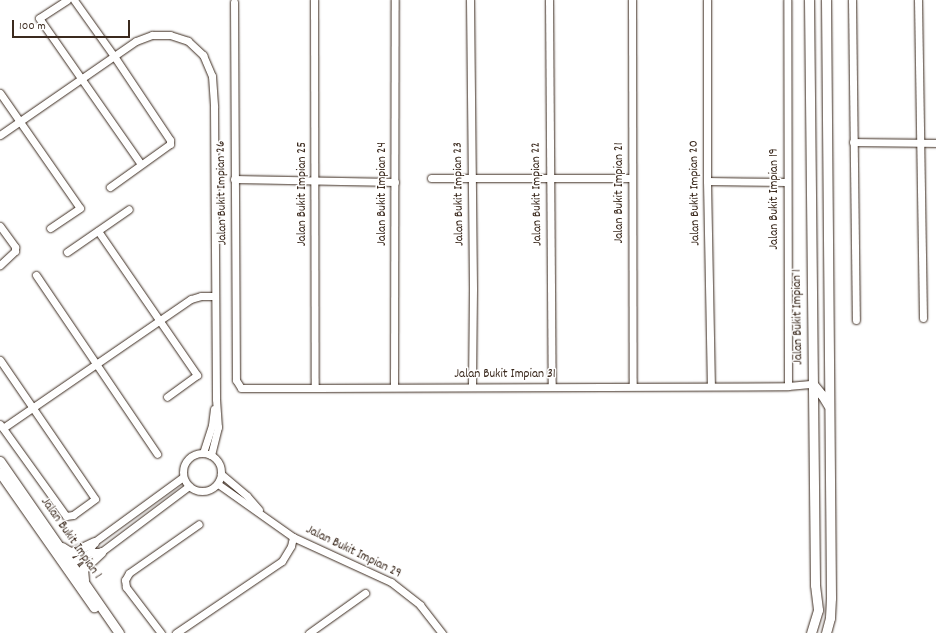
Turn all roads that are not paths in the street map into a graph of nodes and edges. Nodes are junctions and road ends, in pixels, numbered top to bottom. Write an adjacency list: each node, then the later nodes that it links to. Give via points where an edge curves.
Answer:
1 (67, 0): 16 (street, via 39,18)
2 (74, 0): 15 (street)
3 (314, 0): 29 (street, Jalan Bukit Impian 25)
4 (395, 0): 31 (street, Jalan Bukit Impian 24)
5 (470, 0): 25 (street, Jalan Bukit Impian 23)
6 (549, 0): 26 (street, Jalan Bukit Impian 22)
7 (632, 0): 27 (street, Jalan Bukit Impian 21)
8 (707, 0): 30 (street, Jalan Bukit Impian 20)
9 (787, 0): 32 (street, Jalan Bukit Impian 19)
10 (808, 0): 49 (street, Jalan Bukit Impian 1)
11 (826, 0): 47 (street)
12 (852, 0): 20 (street)
13 (918, 0): 21 (street)
14 (234, 2): 28 (street, Jalan Bukit Impian 26)
15 (114, 56): 16 (street); 23 (street, via 170,140 170,144); 41 (street, via 136,41 152,36 170,35 188,41 203,55 212,76)
16 (81, 79): 18 (street); 23 (street)
17 (0, 93): 18 (street)
18 (20, 121): 19 (street); 36 (street, via 80,208)
19 (0, 135)
20 (853, 142): 21 (street); 43 (street)
21 (920, 143): 22 (street); 42 (street)
22 (936, 143)
23 (141, 164): 33 (street)
24 (431, 178): 25 (street)
25 (472, 178): 26 (street); 54 (street, Jalan Bukit Impian 23)
26 (549, 178): 27 (street); 55 (street, Jalan Bukit Impian 22)
27 (632, 178): 50 (street, Jalan Bukit Impian 21)
28 (234, 179): 29 (street); 48 (street, Jalan Bukit Impian 26)
29 (315, 181): 31 (street); 56 (street, Jalan Bukit Impian 25)
30 (707, 181): 32 (street); 51 (street, Jalan Bukit Impian 20)
31 (395, 182): 53 (street, Jalan Bukit Impian 24)
32 (787, 182): 52 (street, Jalan Bukit Impian 19)
33 (110, 187)
34 (129, 209): 37 (street)
35 (0, 226): 39 (street, via 15,247 15,252)
36 (50, 228)
37 (98, 231): 38 (street); 44 (street)
38 (67, 252)
39 (0, 265)
40 (36, 275): 46 (street)
41 (214, 296): 44 (street, via 191,299); 58 (street)
42 (923, 318)
43 (856, 320)
44 (160, 321): 46 (street); 57 (street, via 197,375)
45 (0, 360): 60 (street)
46 (96, 364): 60 (street); 63 (street)
47 (829, 365): 49 (street); 59 (street)
48 (238, 384): 56 (street, Jalan Bukit Impian 31, via 241,388)
49 (813, 384): 52 (street); 59 (street); 93 (street, Jalan Bukit Impian 1, via 815,585 818,610)
50 (633, 386): 51 (street, Jalan Bukit Impian 31); 55 (street, Jalan Bukit Impian 31)
51 (711, 386): 52 (street, Jalan Bukit Impian 31)
52 (788, 386)
53 (394, 387): 54 (street, Jalan Bukit Impian 31); 56 (street, Jalan Bukit Impian 31)
54 (472, 387): 55 (street, Jalan Bukit Impian 31)
55 (552, 387)
56 (315, 388)
57 (167, 397)
58 (216, 399): 62 (street, via 212,425); 64 (street, via 218,427)
59 (829, 407): 94 (street, via 831,598)
60 (32, 408): 61 (street); 61 (street, via 95,499 74,515 70,517 62,512)
61 (1, 426)
62 (203, 453): 64 (street); 68 (street, via 197,453 187,460 182,471)
63 (157, 454)
64 (212, 455): 67 (street, via 218,461)
65 (0, 461): 77 (street, Jalan Bukit Impian 1)
66 (0, 473): 82 (street, Jalan Bukit Impian 1)
67 (221, 474): 69 (street); 73 (street, Jalan Bukit Impian 29, via 247,496)
68 (183, 477): 70 (street); 71 (street)
69 (218, 484): 70 (street, via 207,491); 73 (street, Jalan Bukit Impian 29)
70 (189, 486): 72 (street)
71 (152, 501): 72 (street); 74 (street)
72 (158, 510): 76 (street)
73 (265, 518): 78 (street, Jalan Bukit Impian 29)
74 (121, 522): 76 (street); 79 (street)
75 (199, 524): 89 (street, via 129,572 125,580 126,587)
76 (128, 532): 81 (street)
77 (53, 537): 79 (street, via 70,552); 83 (street, Jalan Bukit Impian 1)
78 (293, 537): 90 (street, via 282,561); 92 (street, Jalan Bukit Impian 29, via 391,582 420,605)
79 (94, 542): 80 (street)
80 (91, 552): 81 (street); 83 (street)
81 (101, 552): 85 (street, via 83,569 83,578)
82 (57, 555): 83 (street); 84 (street, Jalan Bukit Impian 1)
83 (71, 563): 84 (street); 85 (street, Jalan Bukit Impian 1)
84 (74, 579): 87 (street, Jalan Bukit Impian 1)
85 (88, 587): 88 (street, Jalan Bukit Impian 1)
86 (365, 592): 91 (street)
87 (115, 633)
88 (118, 633)
89 (161, 633)
90 (176, 633)
91 (309, 633)
92 (442, 633)
93 (811, 633)
94 (826, 633)

